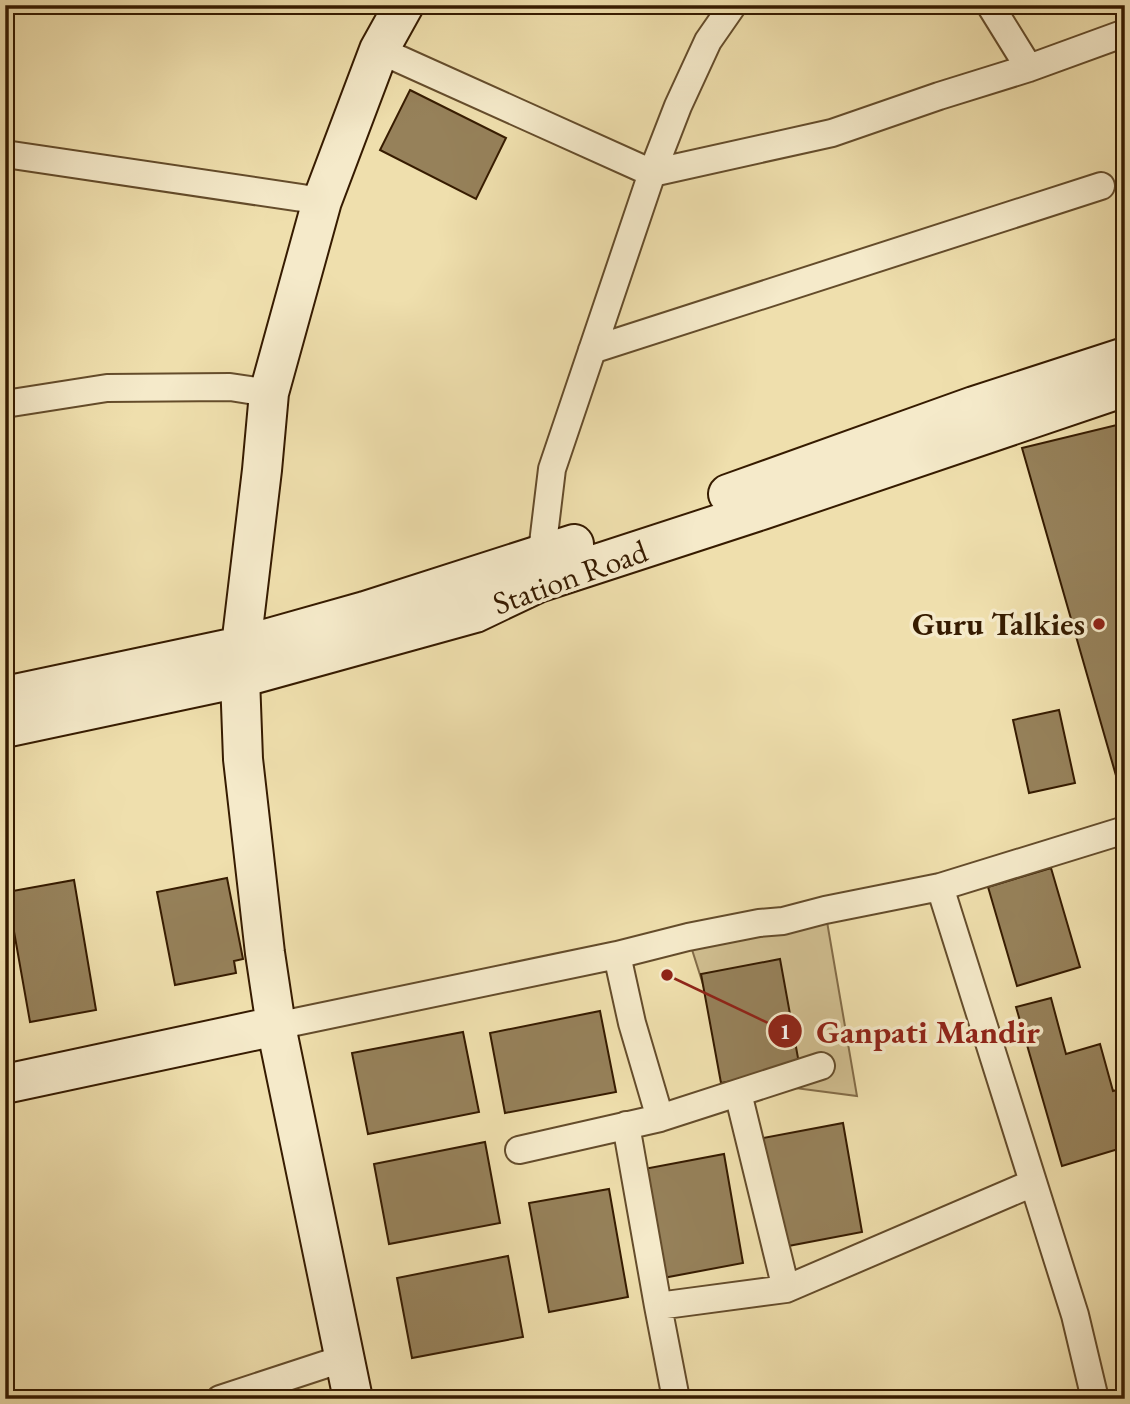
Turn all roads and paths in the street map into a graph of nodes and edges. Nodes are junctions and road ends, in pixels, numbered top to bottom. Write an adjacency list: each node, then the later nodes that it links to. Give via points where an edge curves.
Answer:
1 (404, 5): 5 (main road)
2 (733, 5): 8 (street, via 703,52)
3 (990, 5): 6 (street)
4 (1125, 33): 6 (street)
5 (379, 50): 8 (street); 10 (main road)
6 (1029, 68): 8 (street, via 832,133)
7 (5, 154): 10 (street)
8 (652, 173): 11 (street)
9 (1101, 187): 11 (street)
10 (322, 201): 14 (main road)
11 (592, 350): 16 (street, via 552,469)
12 (1125, 357): 16 (main road, Station Road, via 667,516)
13 (1125, 387): 16 (main road, Station Road, via 762,510)
14 (269, 393): 15 (street, via 230,387 107,387); 17 (main road)
15 (5, 404)
16 (540, 569): 17 (main road, Station Road, via 365,611)
17 (241, 662): 18 (main road, Station Road); 19 (main road, Station Road); 23 (main road, via 243,760)
18 (5, 695)
19 (5, 728)
20 (1125, 830): 21 (street)
21 (940, 887): 22 (street); 30 (street)
22 (617, 955): 23 (street); 27 (street)
23 (276, 1026): 25 (main road); 33 (main road)
24 (821, 1066): 26 (street)
25 (5, 1084)
26 (738, 1093): 27 (street); 31 (street)
27 (660, 1118): 28 (street)
28 (626, 1125): 29 (street); 32 (street)
29 (519, 1150)
30 (1033, 1183): 31 (street); 37 (street, via 1075,1315)
31 (786, 1289): 32 (street)
32 (658, 1306): 36 (street)
33 (345, 1358): 34 (street); 35 (main road)
34 (220, 1399)
35 (353, 1399)
36 (676, 1399)
37 (1095, 1399)

